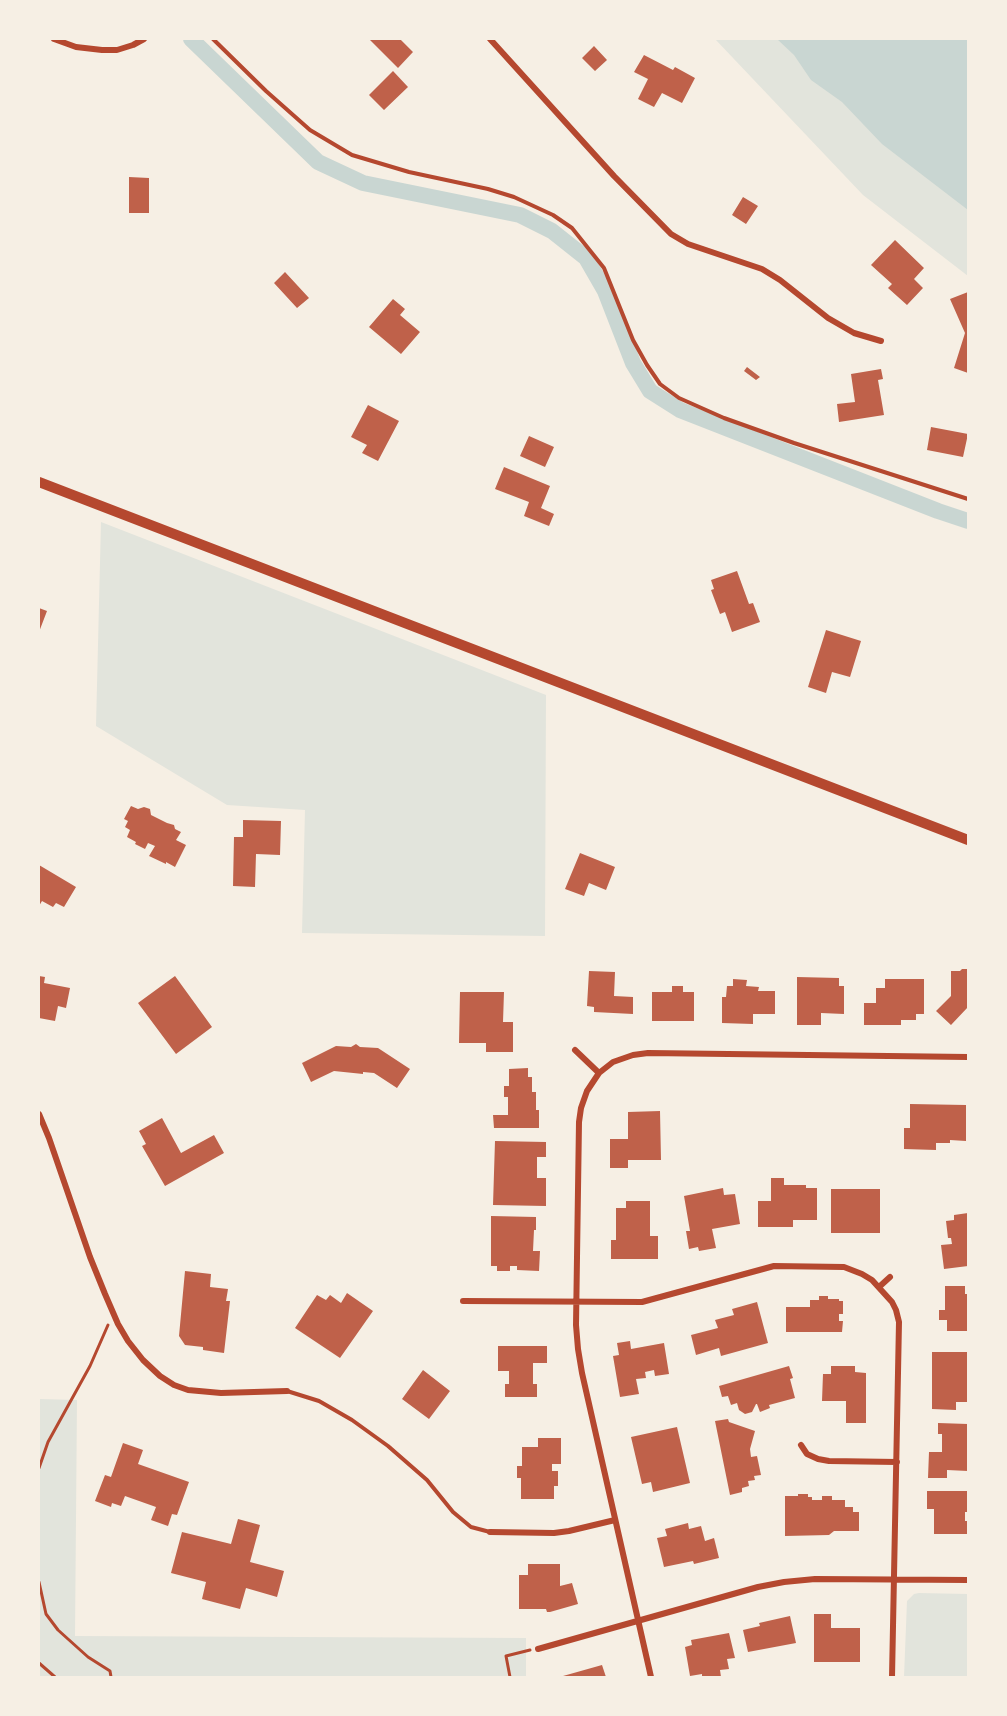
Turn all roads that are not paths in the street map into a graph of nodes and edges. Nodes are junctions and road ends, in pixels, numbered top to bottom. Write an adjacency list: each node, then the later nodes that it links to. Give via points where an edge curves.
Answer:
1 (54, 39): 2 (street, via 102,50 117,50)
2 (144, 39)
3 (213, 39): 7 (lane, via 310,130 352,154 514,196 572,228 604,268 647,365 660,384 679,398 794,443)
4 (490, 39): 5 (street, via 671,234 688,244 762,269 828,318 854,333)
5 (881, 341)
6 (39, 482): 8 (main road)
7 (968, 499)
8 (968, 840)
9 (575, 1050): 11 (street)
10 (968, 1057): 11 (street, via 648,1053 622,1058)
11 (599, 1073): 16 (street, via 583,1099 579,1122)
12 (39, 1114): 17 (street, via 113,1312 143,1360 174,1385 203,1393)
13 (890, 1277): 14 (street)
14 (879, 1287): 16 (street, via 862,1274 844,1268 774,1266 651,1300); 19 (street, via 892,1302 899,1322)
15 (463, 1301): 16 (street)
16 (577, 1302): 20 (street, via 582,1373)
17 (287, 1391): 21 (lane, via 319,1401 352,1420 427,1480 471,1527)
18 (801, 1445): 19 (street, via 807,1454 818,1459)
19 (897, 1462): 22 (street)
20 (615, 1520): 21 (street, via 554,1533); 24 (street)
21 (490, 1532)
22 (894, 1580): 23 (street); 24 (street, via 784,1582); 27 (street)
23 (968, 1580)
24 (639, 1621): 25 (street); 26 (street)
25 (537, 1649)
26 (651, 1677)
27 (892, 1677)

